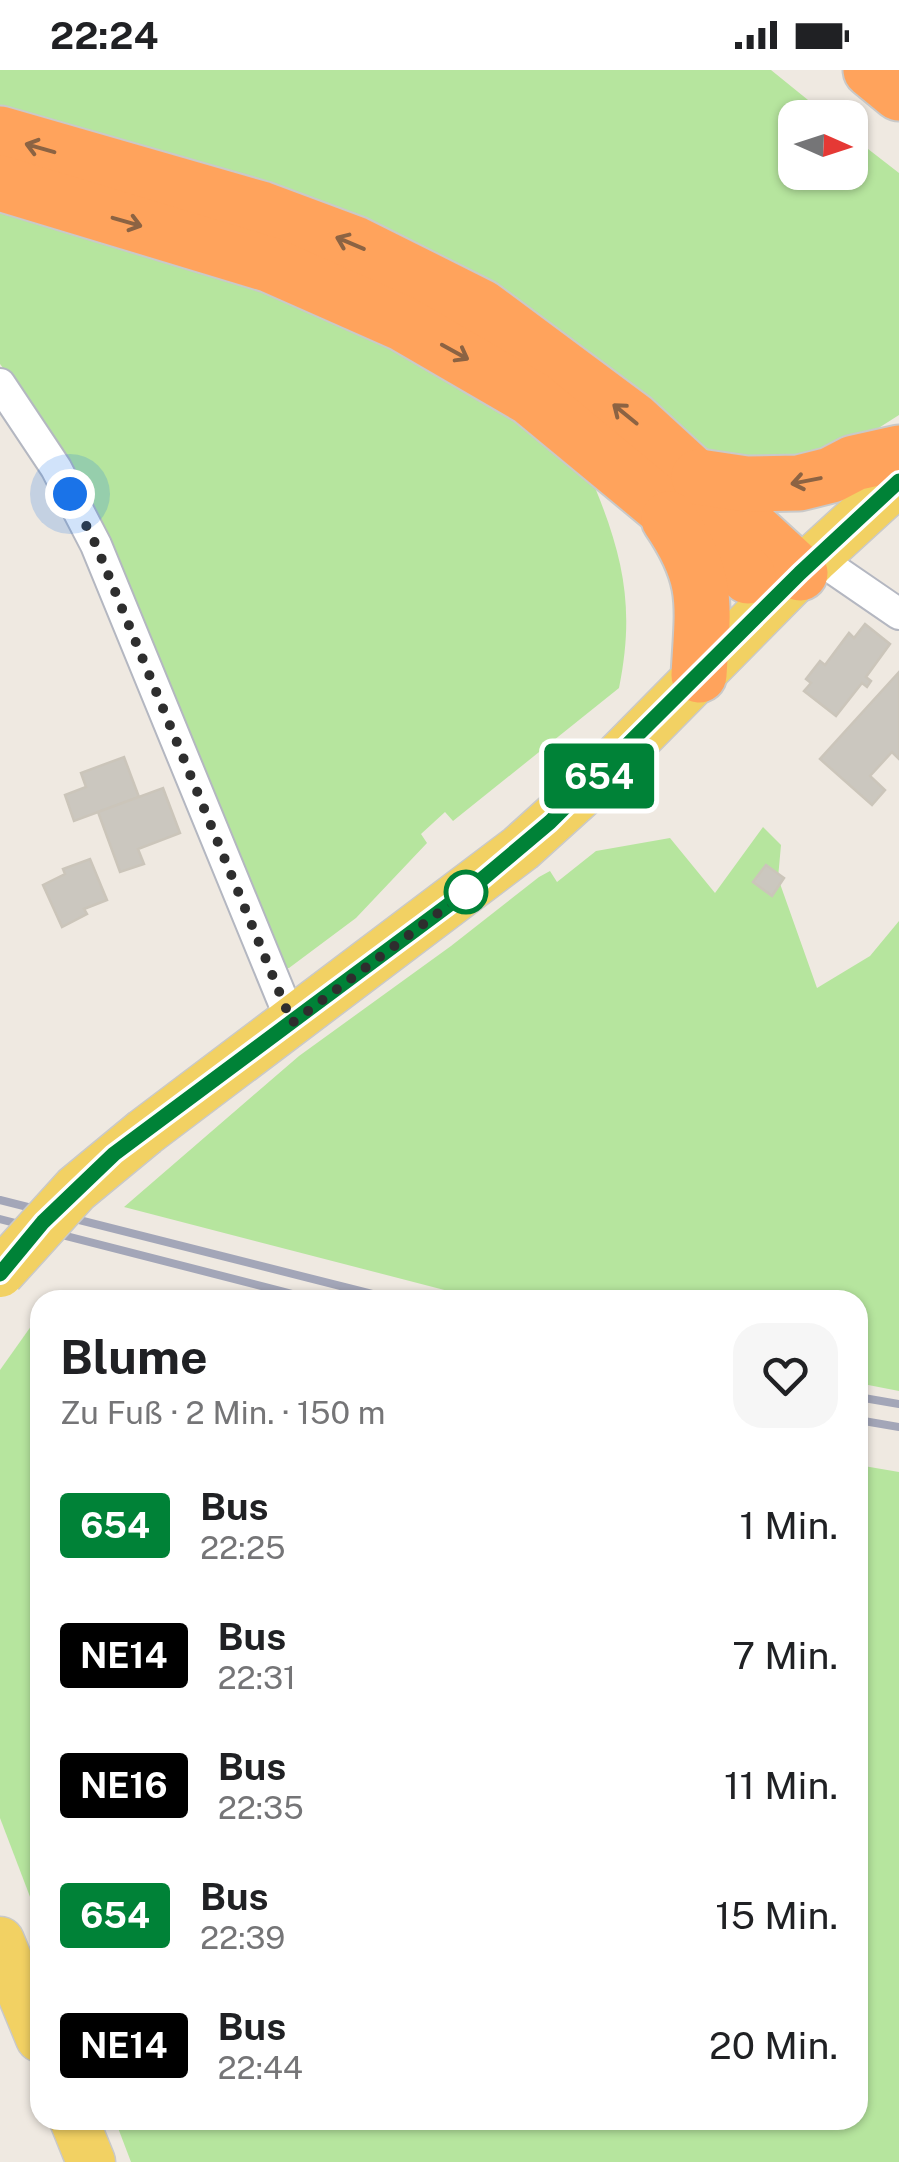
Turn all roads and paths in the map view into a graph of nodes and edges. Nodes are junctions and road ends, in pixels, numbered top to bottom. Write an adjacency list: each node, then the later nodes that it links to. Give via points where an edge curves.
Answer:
1 (871, 70): 2 (highway)
2 (899, 93)
3 (0, 134): 8 (highway, one-way to 3, via 633,420 481,307 354,244 261,209)
4 (0, 183): 8 (highway, one-way to 8, via 271,265 371,308)
5 (0, 384): 12 (street, via 56,468 96,545)
6 (899, 452): 8 (highway, one-way to 8, via 799,483)
7 (899, 481): 9 (main road)
8 (679, 490): 9 (highway); 11 (highway, via 688,548 701,580)
9 (796, 577): 10 (street); 11 (main road)
10 (899, 614)
11 (699, 676): 12 (main road, via 522,848)
12 (292, 1023): 13 (main road, bridge, via 76,1189)
13 (0, 1274)
14 (0, 1941): 15 (main road)
15 (30, 2014)
16 (78, 2130): 17 (main road)
17 (91, 2162)

